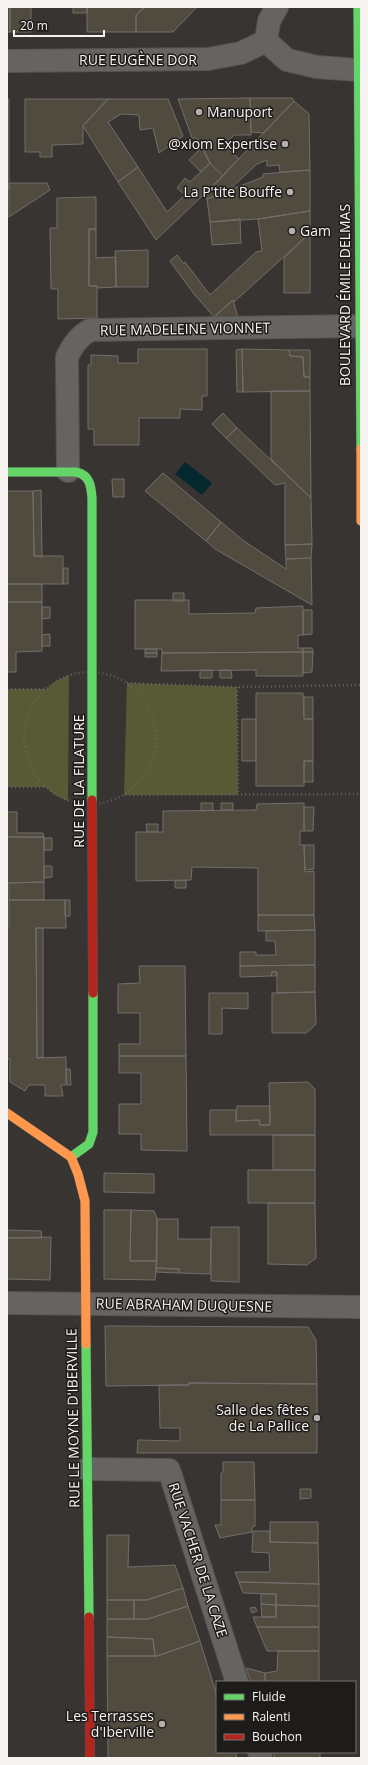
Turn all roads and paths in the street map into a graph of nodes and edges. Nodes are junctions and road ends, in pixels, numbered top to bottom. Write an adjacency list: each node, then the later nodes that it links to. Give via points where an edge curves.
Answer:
1 (277, 7): 3 (street, via 269,21)
2 (358, 7): 5 (street, BOULEVARD ÉMILE DELMAS)
3 (266, 41): 4 (street, RUE EUGÈNE DOR, via 241,53 208,59); 5 (street, via 287,60 317,67)
4 (7, 61)
5 (358, 70): 6 (street, BOULEVARD ÉMILE DELMAS)
6 (360, 326): 7 (street, RUE MADELEINE VIONNET, via 90,330 77,340 67,357); 9 (street, BOULEVARD ÉMILE DELMAS)
7 (68, 471): 8 (street, RUE DE LA FILATURE); 21 (street, RUE DE LA FILATURE, via 82,473 90,482 92,498 93,672 93,1132 89,1144)
8 (7, 472)
9 (361, 521)
10 (127, 682): 12 (path)
11 (361, 685): 12 (path)
12 (237, 687): 19 (path)
13 (7, 689): 14 (path)
14 (46, 689)
15 (7, 787): 16 (path)
16 (45, 787)
17 (361, 794): 19 (path)
18 (124, 795): 19 (path)
19 (238, 795)
20 (7, 1113): 21 (street)
21 (71, 1157): 23 (street, RUE LE MOYNE D'IBERVILLE, via 85,1201)
22 (7, 1303): 23 (street, RUE ABRAHAM DUQUESNE)
23 (86, 1304): 24 (street, RUE ABRAHAM DUQUESNE); 25 (street, RUE LE MOYNE D'IBERVILLE)
24 (361, 1307)
25 (88, 1469): 26 (street, RUE VACHER DE LA CAZE, via 169,1470); 27 (street, RUE LE MOYNE D'IBERVILLE)
26 (237, 1681)
27 (90, 1758)

